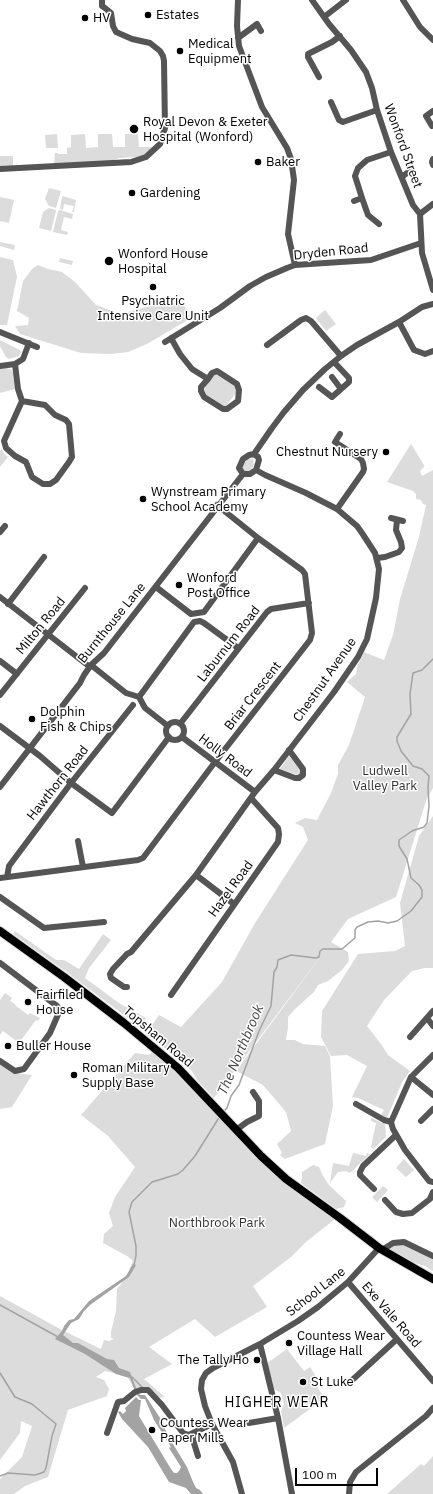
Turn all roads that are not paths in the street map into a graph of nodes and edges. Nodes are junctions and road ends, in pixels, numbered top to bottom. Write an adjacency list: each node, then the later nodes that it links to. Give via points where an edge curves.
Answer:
1 (102, 0): 20 (street, via 102,6 111,14 112,26 116,32 156,46 163,56 165,128 160,144 146,157 131,162)
2 (238, 0): 9 (street)
3 (312, 0): 6 (street, Wonford Street)
4 (346, 0): 6 (street)
5 (403, 0): 10 (street, via 420,27)
6 (324, 17): 8 (street, Wonford Street)
7 (261, 31): 9 (street, via 257,24)
8 (340, 36): 11 (street, via 308,54); 13 (street, Wonford Street, via 366,72)
9 (238, 38): 28 (street, via 262,107 291,159 294,180 288,234)
10 (433, 40)
11 (319, 77)
12 (331, 102): 13 (street, via 339,120 343,122)
13 (377, 110): 16 (street, Wonford Street)
14 (433, 111): 15 (street, via 426,116)
15 (432, 126)
16 (391, 152): 21 (street, Wonford Street); 22 (street, via 367,160 356,171)
17 (410, 160): 21 (street, via 412,169)
18 (433, 160): 19 (street)
19 (433, 165)
20 (0, 169)
21 (402, 177): 25 (street, Wonford Street, via 413,205)
22 (362, 198): 23 (street); 26 (street, via 368,215)
23 (354, 201)
24 (433, 204): 25 (street)
25 (420, 214): 27 (street, Wonford Street)
26 (379, 224)
27 (421, 243): 28 (street, Dryden Road, via 371,260); 29 (street, Wonford Street)
28 (295, 265): 33 (street, Dryden Road, via 250,286)
29 (433, 290)
30 (433, 304): 31 (street, Burnthouse Lane, via 425,305)
31 (398, 322): 38 (street, via 414,350 425,354); 39 (street, Burnthouse Lane)
32 (0, 332): 35 (street)
33 (171, 338): 34 (street, Dryden Road); 44 (street, via 192,369)
34 (165, 342)
35 (29, 343): 37 (street); 41 (street, via 23,359)
36 (267, 345): 39 (street, via 306,318)
37 (37, 347)
38 (433, 351)
39 (341, 356): 40 (street, Burnthouse Lane)
40 (334, 362): 46 (street, via 350,379); 49 (street, Burnthouse Lane, via 303,390)
41 (15, 364): 42 (street); 47 (street)
42 (0, 366)
43 (332, 377): 46 (street)
44 (208, 379): 44 (street, via 212,372 217,371 237,384 238,401 223,409 204,396 201,387)
45 (319, 387): 46 (street, via 332,397)
46 (342, 389)
47 (22, 401): 47 (street, via 5,437 6,448 26,462 32,477 43,484 50,484 71,460 70,425 45,405)
48 (340, 434): 53 (street, via 336,442 361,459 364,469)
49 (254, 454): 50 (street, via 259,460); 51 (street, Burnthouse Lane, via 243,460 239,468)
50 (256, 470): 51 (street, via 250,474); 53 (street, Chestnut Avenue)
51 (243, 474): 52 (street, Burnthouse Lane)
52 (217, 505): 57 (street, Briar Crescent); 60 (street, Burnthouse Lane)
53 (337, 509): 59 (street, Chestnut Avenue, via 360,530)
54 (397, 520): 59 (street, via 396,530 402,548 399,552)
55 (5, 526): 56 (street)
56 (0, 532)
57 (258, 538): 60 (street, via 204,612 192,614); 63 (street, Briar Crescent, via 302,570 305,574)
58 (44, 557): 64 (street)
59 (377, 558): 79 (street, Chestnut Avenue, via 379,585 367,639 334,692)
60 (156, 587): 68 (street, Burnthouse Lane, via 104,654)
61 (85, 588): 65 (street, Milton Road)
62 (0, 597): 64 (street)
63 (309, 603): 66 (street, Laburnum Road, via 271,609); 80 (street, Briar Crescent, via 312,632 310,640)
64 (8, 604): 65 (street)
65 (48, 635): 68 (street); 69 (street, Milton Road)
66 (238, 648): 71 (street, via 204,623 194,622); 73 (street, Laburnum Road)
67 (0, 661): 69 (street)
68 (90, 666): 71 (street, via 126,693); 78 (street, Burnthouse Lane)
69 (17, 674): 70 (street, Milton Road)
70 (0, 695)
71 (138, 697): 75 (street, via 145,708)
72 (133, 705): 82 (street, Hawthorn Road)
73 (180, 724): 75 (street, via 173,723); 77 (street, via 184,729)
74 (0, 726): 78 (street)
75 (168, 726): 76 (street)
76 (169, 737): 77 (street, via 174,740); 82 (street, via 112,813)
77 (182, 737): 80 (street, Holly Road)
78 (30, 749): 82 (street); 83 (street, Burnthouse Lane)
79 (289, 750): 81 (street, Chestnut Avenue); 81 (street, via 302,769 303,776 295,778)
80 (215, 762): 84 (street, Holly Road); 86 (street, Briar Crescent, via 143,858)
81 (274, 770): 84 (street, Chestnut Avenue)
82 (71, 783): 88 (street, Hawthorn Road, via 9,866)
83 (0, 787)
84 (253, 795): 87 (street, Chestnut Avenue); 91 (street, Hazel Road, via 278,828 279,838)
85 (78, 842): 86 (street)
86 (82, 867): 88 (street, Briar Crescent)
87 (196, 875): 91 (street); 95 (street, Chestnut Avenue, via 111,972 111,978)
88 (7, 877): 89 (street, Briar Crescent)
89 (0, 878)
90 (0, 897): 92 (street, via 44,928)
91 (234, 904): 96 (street, Hazel Road)
92 (104, 922)
93 (0, 931): 110 (main road, Topsham Road, via 154,1046)
94 (0, 963): 102 (street, via 60,1010 50,1032 24,1069 15,1071)
95 (126, 987)
96 (170, 995)
97 (433, 1011): 98 (street)
98 (427, 1018): 99 (street); 100 (street)
99 (433, 1026)
100 (410, 1037)
101 (433, 1055): 103 (street)
102 (0, 1060)
103 (412, 1076): 105 (street); 109 (street)
104 (253, 1092): 110 (street, via 259,1101 259,1116)
105 (433, 1096)
106 (356, 1104): 109 (street)
107 (433, 1109): 108 (street)
108 (421, 1121)
109 (391, 1122): 111 (street)
110 (236, 1130): 116 (main road, Topsham Road, via 286,1179)
111 (396, 1135): 112 (street, via 422,1173); 113 (street, via 363,1166 360,1172)
112 (433, 1182)
113 (374, 1189)
114 (433, 1192): 115 (street, via 430,1199 412,1213 396,1212)
115 (385, 1200)
116 (381, 1249): 117 (street, via 404,1242); 118 (main road, Topsham Road); 119 (street, School Lane)
117 (433, 1256)
118 (433, 1279)
119 (348, 1282): 120 (street, Exe Vale Road); 121 (street, School Lane, via 298,1321)
120 (397, 1339): 122 (street, Exe Vale Road); 123 (street)
121 (260, 1344): 125 (street); 127 (street, School Lane, via 213,1368 202,1380 201,1389)
122 (433, 1381)
123 (349, 1383)
124 (433, 1408): 133 (street, via 352,1476)
125 (278, 1418): 126 (street); 132 (street)
126 (249, 1423)
127 (212, 1424): 129 (street); 131 (street, via 233,1462)
128 (108, 1433): 129 (street, via 118,1402 129,1398 135,1392 148,1390 183,1434)
129 (193, 1434): 130 (street)
130 (198, 1456)
131 (242, 1494)
132 (292, 1494)
133 (349, 1494)

